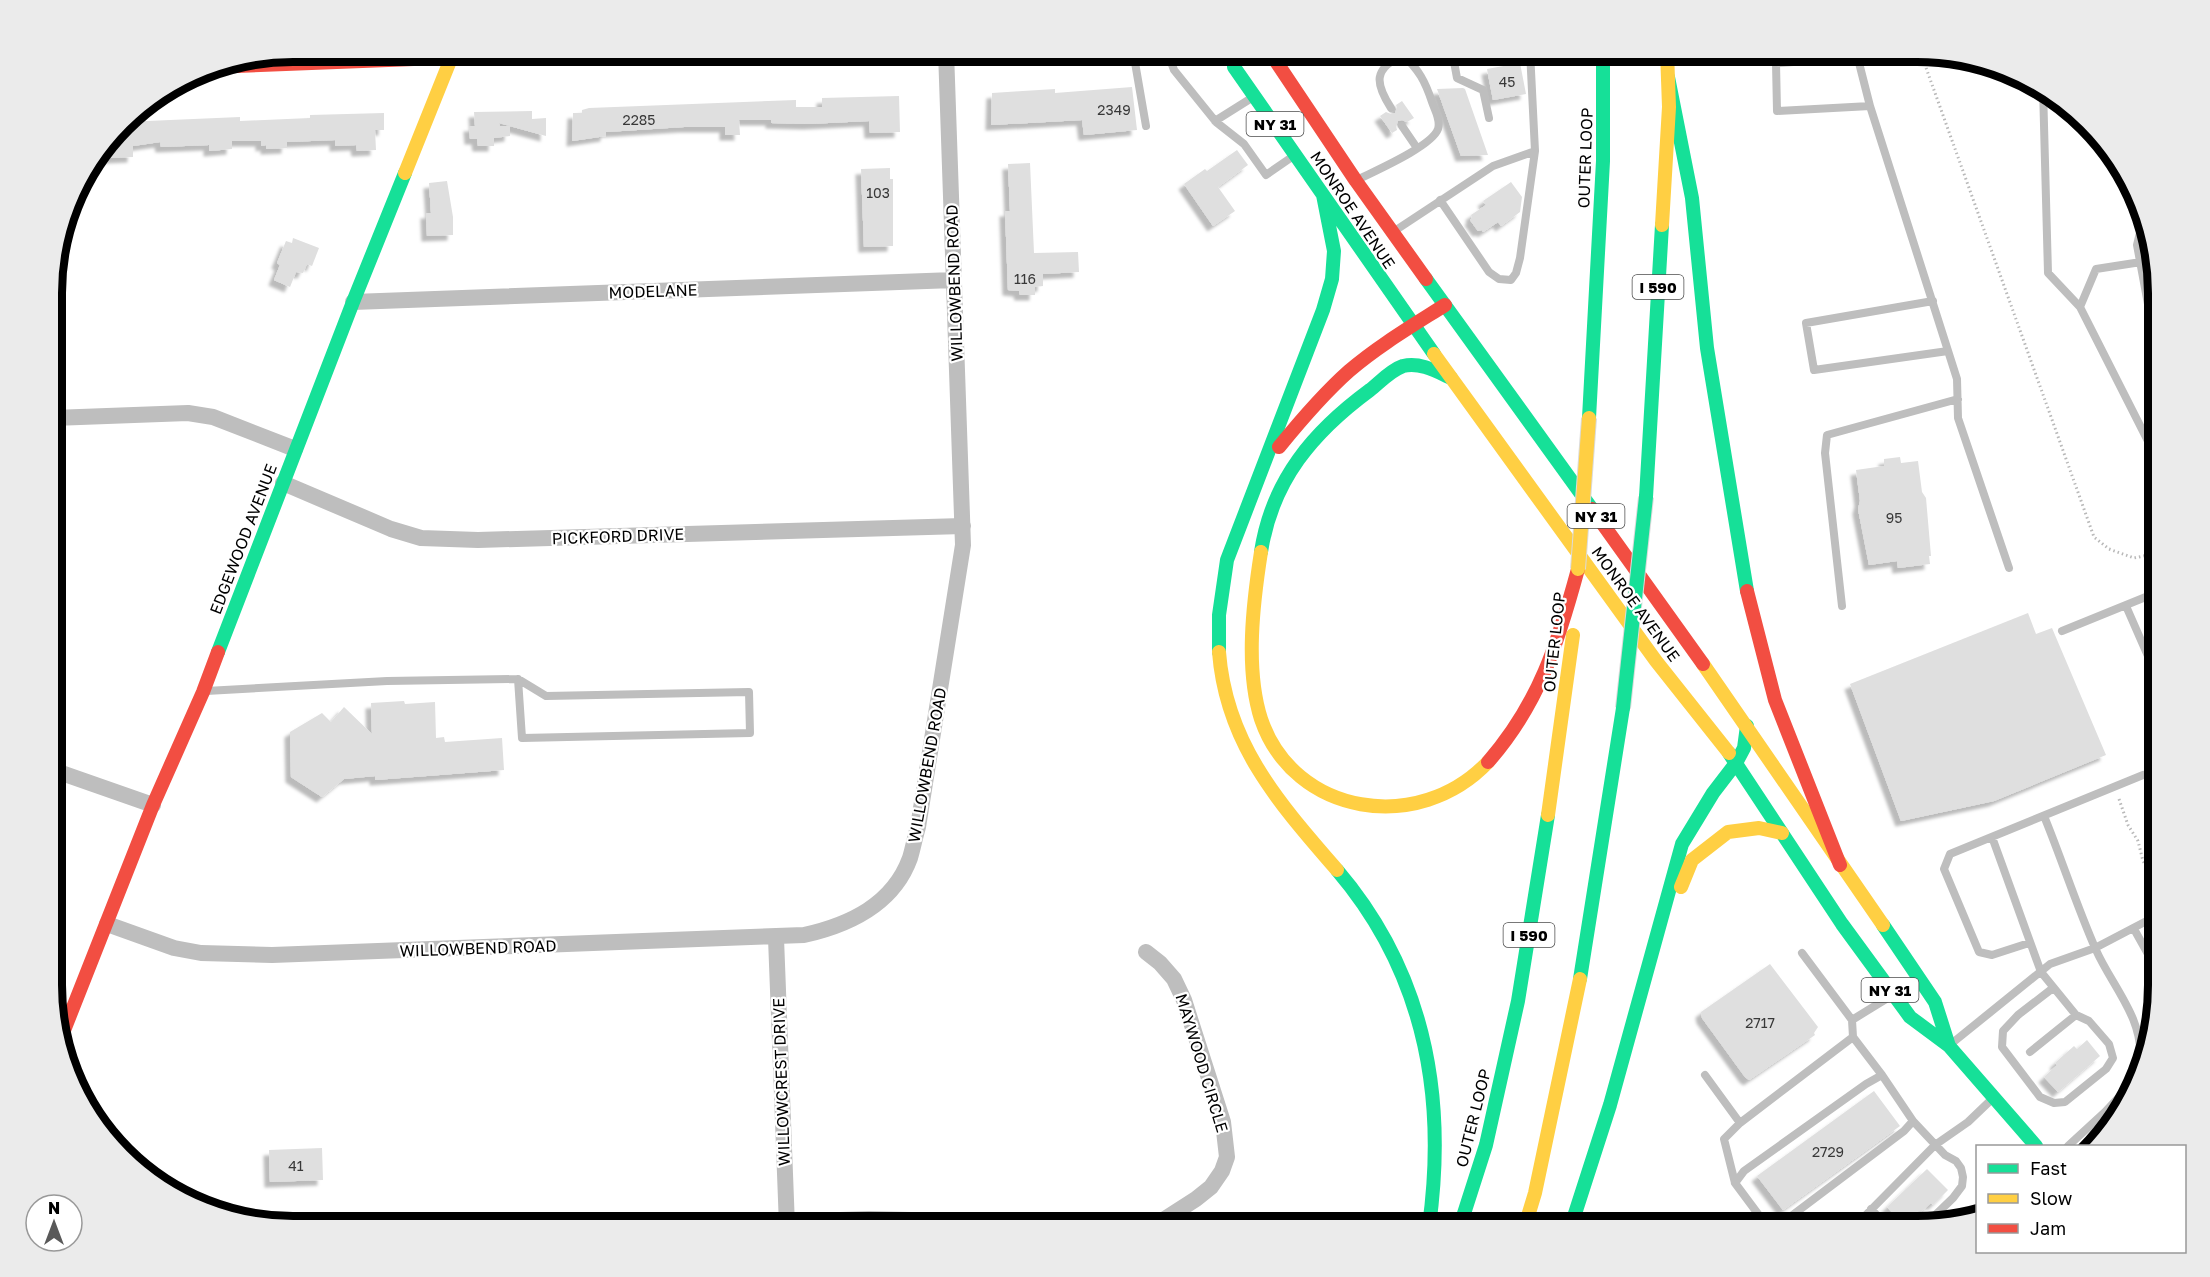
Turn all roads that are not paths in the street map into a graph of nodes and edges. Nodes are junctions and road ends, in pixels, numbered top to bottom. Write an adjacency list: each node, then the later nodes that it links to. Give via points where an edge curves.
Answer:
1 (304, 62): 16 (main road)
2 (450, 62): 37 (main road, EDGEWOOD AVENUE)
3 (946, 62): 35 (street, WILLOWBEND ROAD)
4 (1134, 62): 24 (lane)
5 (1171, 62): 23 (lane)
6 (1234, 62): 18 (main road, MONROE AVENUE / NY 31)
7 (1276, 62): 29 (main road, MONROE AVENUE / NY 31)
8 (1389, 62): 21 (lane, via 1379,78)
9 (1411, 62): 26 (lane, via 1424,80 1439,120 1430,140)
10 (1454, 62): 22 (lane, via 1456,78 1483,90)
11 (1530, 62): 27 (lane)
12 (1603, 62): 52 (main road, OUTER LOOP / I 590, bridge, via 1603,161)
13 (1667, 62): 17 (main road, I 590)
14 (1785, 62): 20 (lane, via 1776,63 1777,111)
15 (1859, 62): 20 (lane)
16 (253, 65)
17 (1668, 77): 68 (main road, via 1692,198 1707,348 1746,589 1775,700); 105 (main road, I 590, bridge, via 1670,106 1646,497 1623,708 1577,1001)
18 (1256, 96): 23 (lane); 28 (main road, MONROE AVENUE / NY 31)
19 (2043, 98): 40 (lane, via 2048,273)
20 (1870, 106): 38 (lane)
21 (1391, 108)
22 (1489, 118)
23 (1215, 121): 28 (lane, via 1244,144 1266,175)
24 (1146, 126)
25 (1402, 126): 26 (lane)
26 (1417, 148): 29 (lane)
27 (1535, 152): 31 (lane, via 1493,166); 31 (lane, via 1516,273 1510,280 1499,279 1490,272)
28 (1296, 155): 30 (main road, MONROE AVENUE / NY 31)
29 (1356, 180): 33 (main road, MONROE AVENUE / NY 31)
30 (1323, 195): 41 (main road, MONROE AVENUE / NY 31); 48 (main road, via 1334,251 1332,279)
31 (1440, 200): 33 (lane)
32 (2140, 231): 34 (lane, via 2137,245)
33 (1393, 232): 39 (main road, MONROE AVENUE / NY 31)
34 (2140, 262): 36 (lane); 40 (lane, via 2096,268)
35 (954, 280): 37 (street, MODELANE); 50 (street, WILLOWBEND ROAD)
36 (2148, 301)
37 (353, 302): 47 (main road, EDGEWOOD AVENUE)
38 (1934, 302): 42 (lane); 42 (lane, via 1806,322 1814,370)
39 (1445, 305): 41 (main road); 60 (main road, MONROE AVENUE / NY 31)
40 (2080, 307): 46 (lane)
41 (1413, 326): 43 (main road, MONROE AVENUE / NY 31); 48 (main road, via 1358,363 1305,414)
42 (1948, 351): 44 (lane, via 1957,379)
43 (1451, 378): 52 (main road, via 1422,365 1401,367 1336,414 1286,477 1274,500 1260,557 1252,645 1253,681 1266,731 1280,757 1317,788 1345,801 1377,809 1407,807 1460,785 1489,762 1513,733 1537,692 1564,626); 61 (main road, MONROE AVENUE / NY 31, via 1656,661)
44 (1958, 399): 51 (lane, via 1958,418); 54 (lane, via 1827,435 1825,453)
45 (61, 418): 47 (street, via 188,413 213,417)
46 (2148, 441)
47 (295, 449): 49 (main road, EDGEWOOD AVENUE)
48 (1260, 471): 103 (main road, via 1227,560 1220,591 1217,633 1222,680 1230,711 1257,770 1366,905 1402,973 1426,1046 1434,1093 1438,1142)
49 (283, 483): 50 (street, PICKFORD DRIVE, via 421,538 478,540); 59 (main road, EDGEWOOD AVENUE)
50 (963, 526): 72 (street, WILLOWBEND ROAD, via 959,580 918,826 909,859 893,888 862,915 825,931)
51 (2008, 568)
52 (1578, 569): 104 (main road, OUTER LOOP / I 590, via 1546,832 1518,1001 1486,1145)
53 (2148, 596): 55 (lane)
54 (1842, 606)
55 (2126, 606): 56 (lane); 57 (lane)
56 (2062, 631)
57 (2148, 656)
58 (518, 680): 58 (lane, via 546,696 749,692 750,734 522,738); 59 (lane, via 387,681)
59 (203, 692): 64 (main road, EDGEWOOD AVENUE)
60 (1747, 726): 61 (main road, via 1744,748); 68 (main road, MONROE AVENUE / NY 31)
61 (1736, 763): 66 (main road, MONROE AVENUE / NY 31); 73 (main road, via 1682,844)
62 (61, 773): 64 (street)
63 (2143, 775): 65 (lane)
64 (153, 805): 70 (main road, EDGEWOOD AVENUE)
65 (2044, 816): 67 (lane); 75 (lane)
66 (1782, 833): 73 (main road, via 1759,828 1728,831 1692,860); 81 (main road, MONROE AVENUE / NY 31)
67 (1992, 837): 74 (lane); 74 (lane, via 1950,854 1944,869 1979,952 1992,955)
68 (1840, 865): 87 (main road, MONROE AVENUE / NY 31, via 1935,1002)
69 (2148, 921): 71 (lane)
70 (107, 924): 72 (street, WILLOWBEND ROAD, via 174,948 228,955); 84 (main road, EDGEWOOD AVENUE)
71 (2134, 929): 75 (lane); 78 (lane)
72 (776, 938): 101 (street, WILLOWCREST DRIVE)
73 (1655, 939): 106 (main road, via 1610,1105)
74 (2029, 943): 79 (lane)
75 (2095, 948): 79 (lane, via 2050,964); 86 (lane)
76 (1146, 952): 102 (street, MAYWOOD CIRCLE, via 1174,979 1184,1000 1223,1122 1227,1157 1210,1187)
77 (1802, 953): 83 (lane)
78 (2148, 954)
79 (2041, 972): 80 (lane); 87 (lane)
80 (2054, 988): 82 (lane); 82 (lane, via 2003,1031 2002,1047 2040,1096 2054,1103 2065,1102 2106,1069 2113,1058 2109,1044 2089,1021)
81 (1894, 994): 83 (lane); 87 (main road, MONROE AVENUE / NY 31, via 1910,1017)
82 (2076, 1015): 88 (lane)
83 (1852, 1020): 85 (lane)
84 (66, 1029)
85 (1853, 1037): 90 (lane); 94 (lane)
86 (2141, 1043)
87 (1948, 1046): 92 (main road, MONROE AVENUE / NY 31)
88 (2030, 1052)
89 (1705, 1075): 94 (lane)
90 (1882, 1076): 93 (lane); 98 (lane, via 1744,1171)
91 (2120, 1096): 97 (lane)
92 (1993, 1099): 95 (lane); 96 (main road, MONROE AVENUE / NY 31)
93 (1913, 1121): 95 (lane); 108 (lane)
94 (1740, 1123): 98 (lane, via 1724,1139)
95 (1935, 1145): 99 (lane); 100 (lane, via 1961,1168 1962,1186)
96 (2035, 1145)
97 (2069, 1145)
98 (1735, 1183): 107 (lane)
99 (1871, 1209): 109 (lane); 110 (lane)
100 (1936, 1215)
101 (787, 1216)
102 (1170, 1216)
103 (1430, 1216)
104 (1463, 1216)
105 (1528, 1216)
106 (1574, 1216)
107 (1760, 1216)
108 (1791, 1216)
109 (1864, 1216)
110 (1878, 1216)

